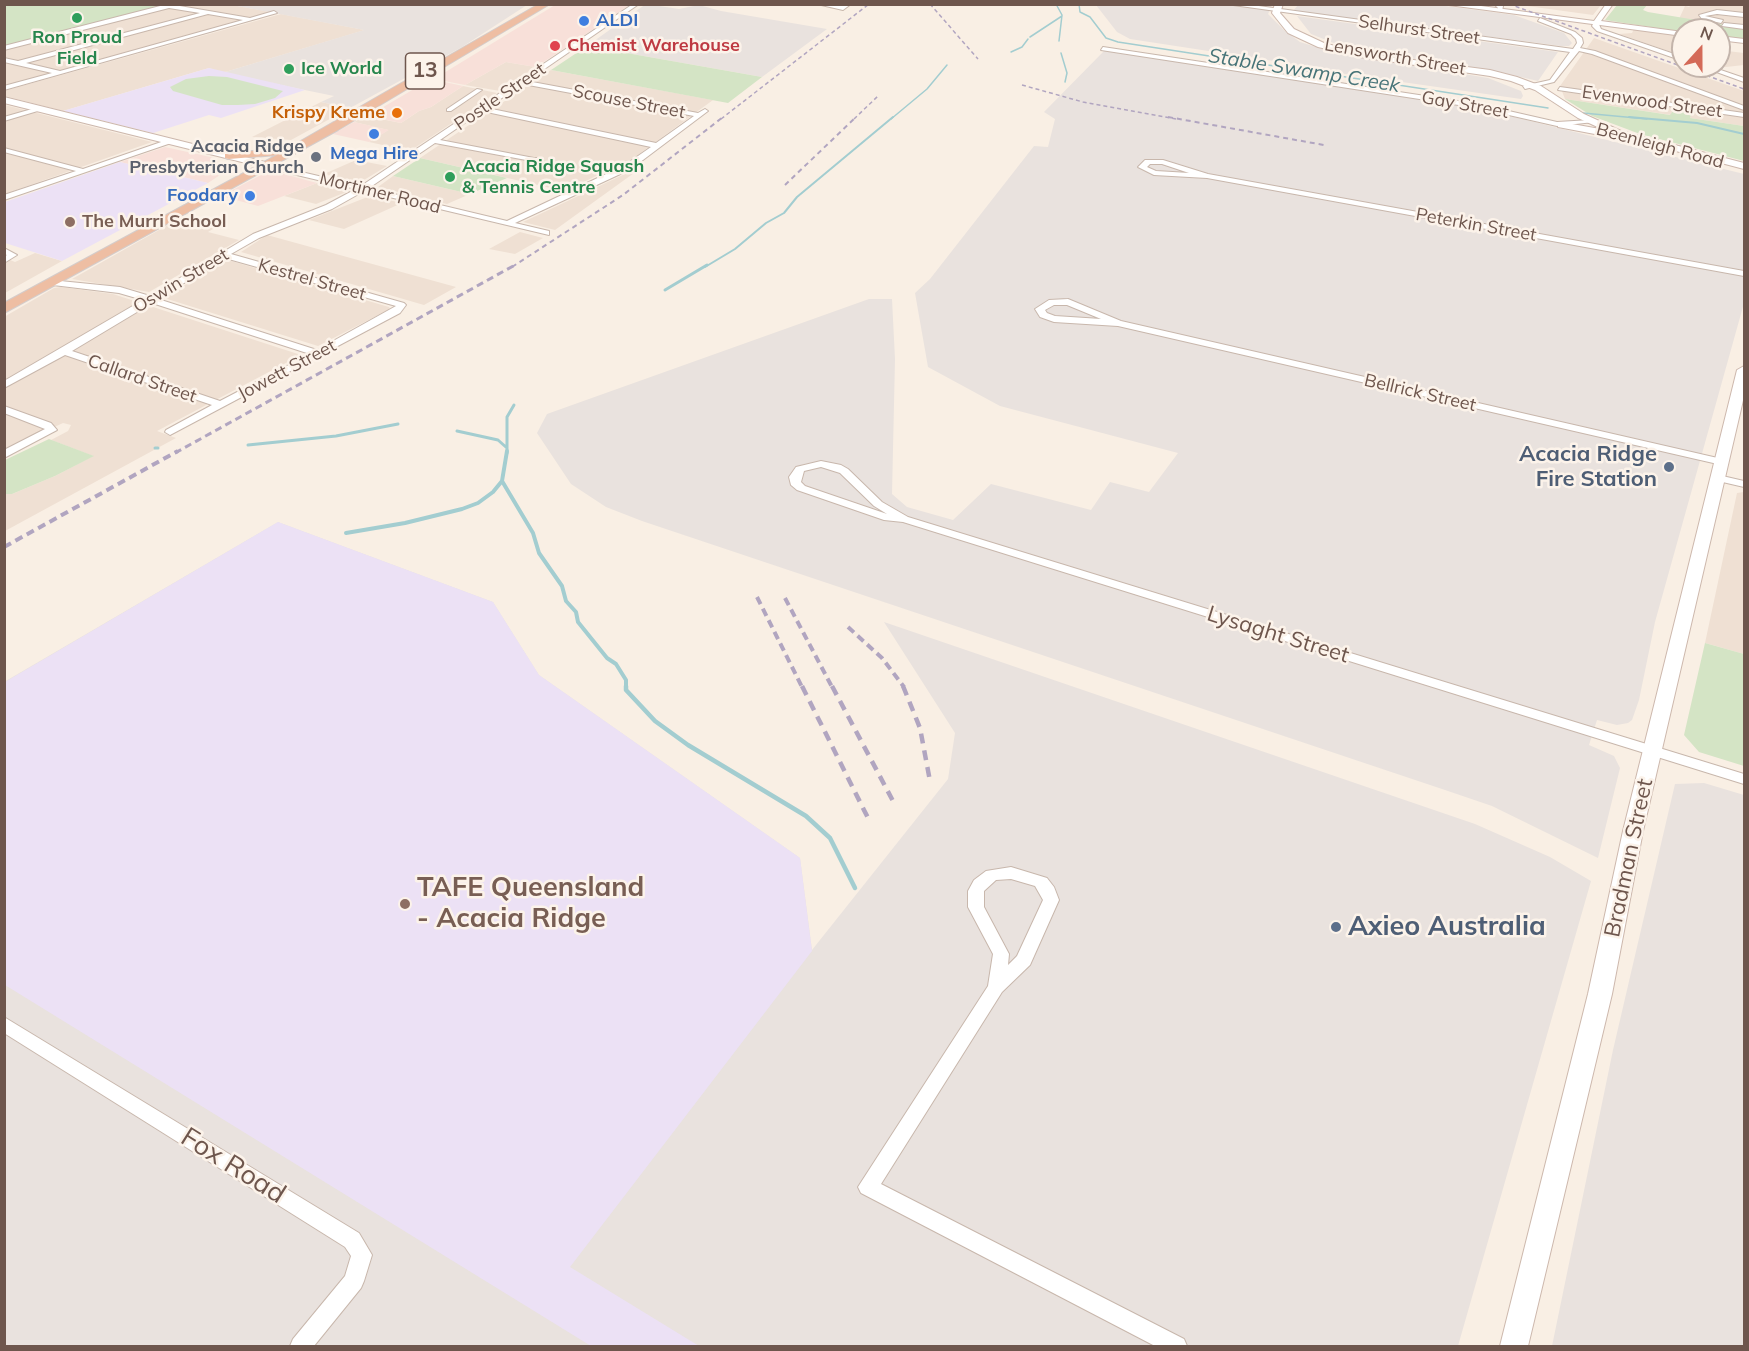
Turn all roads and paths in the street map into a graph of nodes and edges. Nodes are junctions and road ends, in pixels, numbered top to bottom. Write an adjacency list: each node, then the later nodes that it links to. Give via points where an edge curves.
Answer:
1 (539, 4): 55 (highway, 13)
2 (546, 4): 58 (highway, 13, via 424,77)
3 (637, 4): 33 (street, Postle Street)
4 (819, 4): 5 (street, via 843,8)
5 (849, 4)
6 (1228, 4): 13 (street, Selhurst Street)
7 (1444, 4): 18 (main road)
8 (1456, 4): 12 (main road)
9 (1610, 4): 22 (main road)
10 (1714, 4): 16 (street)
11 (173, 5): 15 (street); 26 (street)
12 (1498, 7): 22 (main road)
13 (1277, 8): 14 (street, Selhurst Street); 25 (main road, Lensworth Street, via 1291,31)
14 (1287, 8): 25 (main road, Lensworth Street); 28 (street, Selhurst Street)
15 (211, 12): 20 (street); 31 (street)
16 (1717, 12): 19 (street); 23 (street, via 1702,17)
17 (274, 13): 20 (street)
18 (1527, 15): 21 (main road); 22 (main road)
19 (1744, 15)
20 (251, 20): 32 (street)
21 (1540, 20): 28 (street, via 1578,36)
22 (1596, 23): 24 (main road); 29 (street, via 1597,29)
23 (1744, 27)
24 (1671, 32)
25 (1311, 41): 34 (main road, Lensworth Street, via 1360,55 1479,72)
26 (4, 48)
27 (1103, 49): 47 (street, Gay Street, via 1485,107)
28 (1576, 50): 34 (street, via 1552,81); 41 (street, Selhurst Street)
29 (1671, 55)
30 (4, 60): 31 (street)
31 (19, 63): 32 (street)
32 (60, 73): 35 (street)
33 (523, 82): 40 (street, Postle Street); 53 (street, Scouse Street, via 702,113)
34 (1529, 86): 48 (main road, Beenleigh Road)
35 (4, 88)
36 (1560, 89): 45 (street, Evenwood Street)
37 (479, 90): 38 (street)
38 (465, 99): 40 (street); 44 (street)
39 (4, 100): 42 (main road, Mortimer Road)
40 (493, 101): 43 (street, Postle Street)
41 (1744, 108)
42 (39, 109): 46 (street); 52 (main road, Mortimer Road)
43 (482, 109): 51 (street, Postle Street); 53 (street)
44 (449, 110)
45 (1744, 115)
46 (4, 119)
47 (1541, 120): 48 (street, Gay Street); 49 (street, Gay Street)
48 (1584, 121): 49 (street, Gay Street); 50 (main road, Beenleigh Road); 59 (main road, Beenleigh Road)
49 (1561, 125): 50 (main road)
50 (1607, 133): 59 (main road, Beenleigh Road)
51 (435, 141): 57 (street); 63 (street, Postle Street)
52 (170, 142): 56 (main road, Mortimer Road); 60 (street)
53 (659, 146): 65 (street, via 628,167)
54 (4, 150): 60 (street)
55 (280, 151): 56 (highway); 58 (highway, 13)
56 (232, 157): 58 (main road, Mortimer Road); 61 (highway)
57 (534, 160)
58 (261, 164): 61 (highway, 13); 63 (street, Mortimer Road); 71 (highway, 13)
59 (1744, 167)
60 (83, 171): 64 (street)
61 (235, 175): 72 (highway, 13)
62 (1207, 176): 62 (street, Peterkin Street, via 1154,173 1142,167 1151,162 1167,162); 70 (street, Peterkin Street)
63 (363, 189): 65 (street, Mortimer Road); 68 (street, Oswin Street, via 256,236)
64 (6, 196)
65 (507, 224): 66 (street, Mortimer Road)
66 (546, 233)
67 (4, 250): 69 (street, via 13,255)
68 (224, 255): 73 (street, Oswin Street); 74 (street, Kestrel Street)
69 (4, 261)
70 (1744, 274)
71 (53, 282): 73 (street, via 120,290); 75 (highway, 13)
72 (4, 300)
73 (150, 300): 77 (street, Oswin Street); 78 (street)
74 (401, 305): 78 (street, Jowett Street, via 397,311)
75 (4, 309)
76 (1118, 323): 76 (street, Bellrick Street, via 1054,319 1043,315 1040,309 1052,302 1072,302); 85 (street, Bellrick Street)
77 (64, 352): 80 (street, Oswin Street); 81 (street, Callard Street)
78 (318, 353): 81 (street, Jowett Street)
79 (1744, 370): 85 (main road, Bradman Street)
80 (4, 385)
81 (220, 405): 83 (street, Jowett Street)
82 (4, 410): 84 (street, via 52,430)
83 (170, 432)
84 (4, 455)
85 (1720, 470): 86 (street, Bellrick Street); 88 (main road, Bradman Street)
86 (1744, 484)
87 (904, 519): 87 (street, Lysaght Street, via 888,518 807,491 797,486 795,477 800,469 809,466 837,467 878,504); 88 (street, Lysaght Street)
88 (1652, 750): 89 (street, Lysaght Street); 94 (main road, Bradman Street, via 1600,994)
89 (1744, 779)
90 (996, 987): 90 (street, via 1001,954 976,907 976,891 992,876 1011,873 1041,882 1051,900 1024,960); 93 (street, via 868,1187)
91 (4, 1024): 92 (street, Fox Road, via 352,1240 362,1255 354,1281)
92 (301, 1347)
93 (1176, 1347)
94 (1514, 1347)

